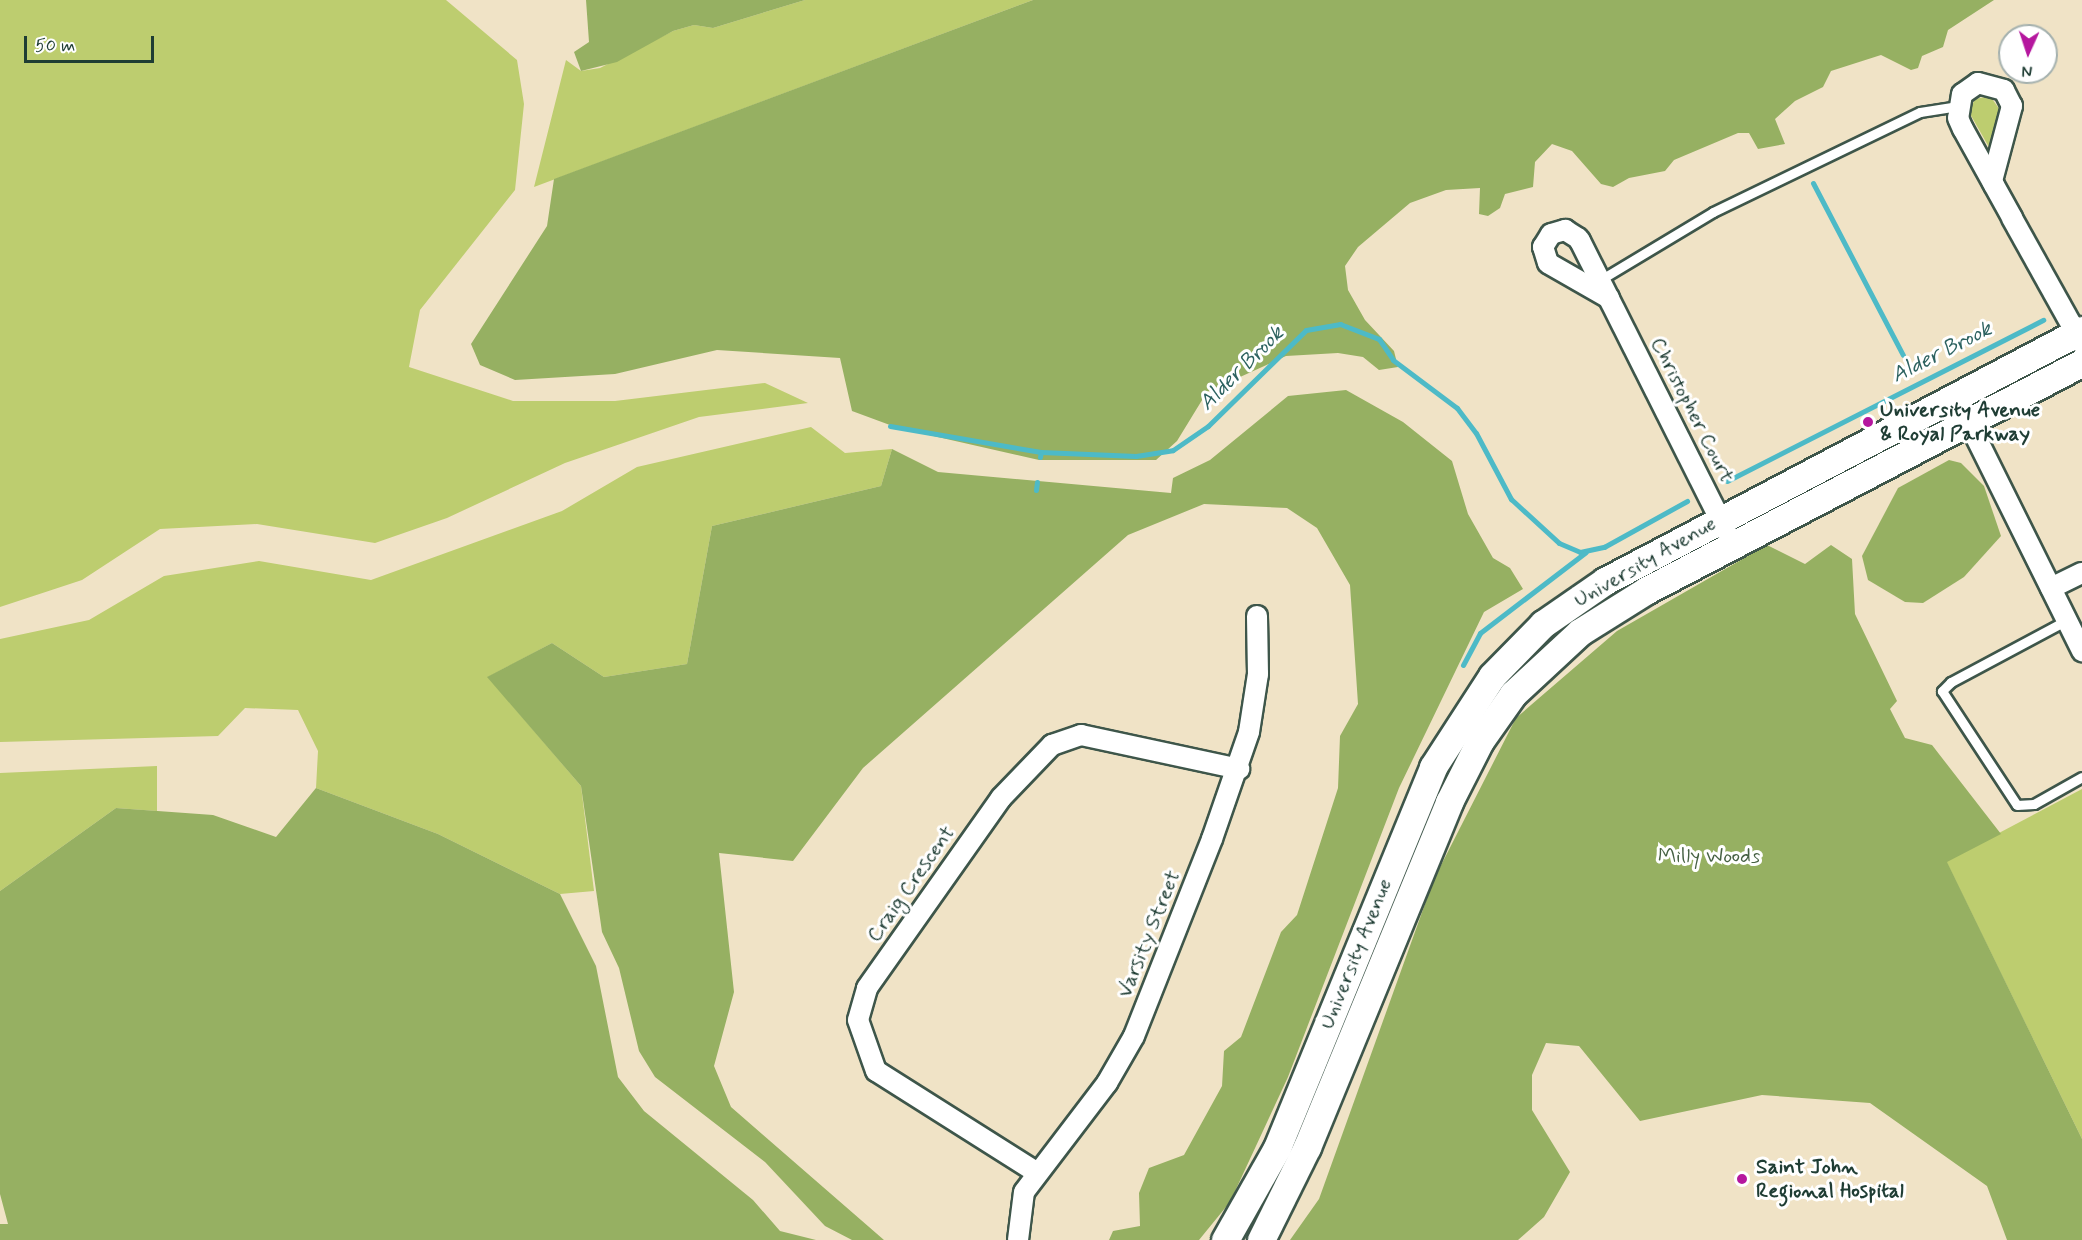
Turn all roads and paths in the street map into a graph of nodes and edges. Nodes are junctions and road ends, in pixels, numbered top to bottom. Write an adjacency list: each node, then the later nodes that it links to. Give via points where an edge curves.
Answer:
1 (1957, 106): 2 (street, via 1958,118); 2 (street, via 1962,94 1978,83 1996,85 2009,97 2013,112); 3 (lane, via 1920,112 1723,208)
2 (1992, 181): 4 (street)
3 (1604, 289): 8 (street, Christopher Court)
4 (2080, 336): 6 (main road, University Avenue)
5 (2082, 363): 7 (main road, University Avenue)
6 (1956, 397): 7 (street); 8 (main road, University Avenue)
7 (1969, 424): 9 (main road, University Avenue); 11 (street)
8 (1719, 518): 9 (street, Christopher Court); 19 (main road, University Avenue, via 1574,601 1518,648 1468,704 1433,767 1277,1148)
9 (1732, 544): 20 (main road, University Avenue, via 1580,632 1513,694 1480,741 1449,802 1298,1168)
10 (2082, 573): 11 (street)
11 (2051, 588): 13 (street)
12 (1257, 616): 15 (street, Varsity Street, via 1258,674)
13 (2067, 620): 14 (street); 16 (lane, via 1951,682 1942,691 2017,805 2034,804)
14 (2082, 651)
15 (1239, 769): 17 (street, Varsity Street, via 1134,1036 1107,1083); 17 (street, Craig Crescent, via 1081,735 1052,745 1001,798 867,988 860,1033 876,1071)
16 (2082, 777)
17 (1036, 1172): 18 (street, Varsity Street, via 1018,1210)
18 (1018, 1240)
19 (1225, 1240)
20 (1261, 1240)

